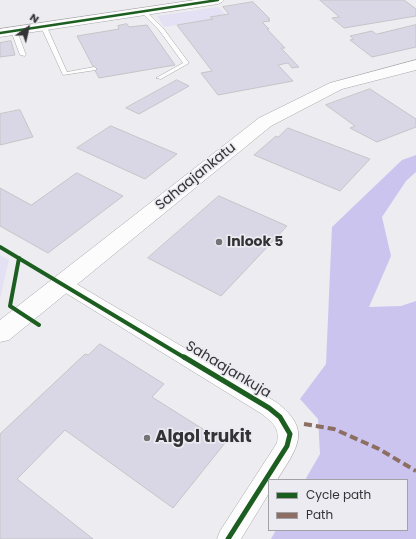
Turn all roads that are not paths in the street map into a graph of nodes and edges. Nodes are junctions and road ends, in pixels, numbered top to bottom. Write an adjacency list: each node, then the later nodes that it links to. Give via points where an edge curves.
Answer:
1 (218, 0): 2 (street)
2 (143, 12): 3 (street); 9 (lane, via 161,29 186,63)
3 (44, 26): 4 (street); 8 (lane, via 65,74)
4 (14, 31): 5 (street); 6 (lane)
5 (0, 33)
6 (23, 55)
7 (416, 65): 10 (main road, Sahaajankatu, via 336,86 265,122)
8 (94, 69)
9 (159, 78)
10 (62, 283): 11 (main road, Sahaajankatu); 12 (street, Sahaajankuja, via 269,408 285,424 290,434 287,446)
11 (0, 333)
12 (228, 539)

